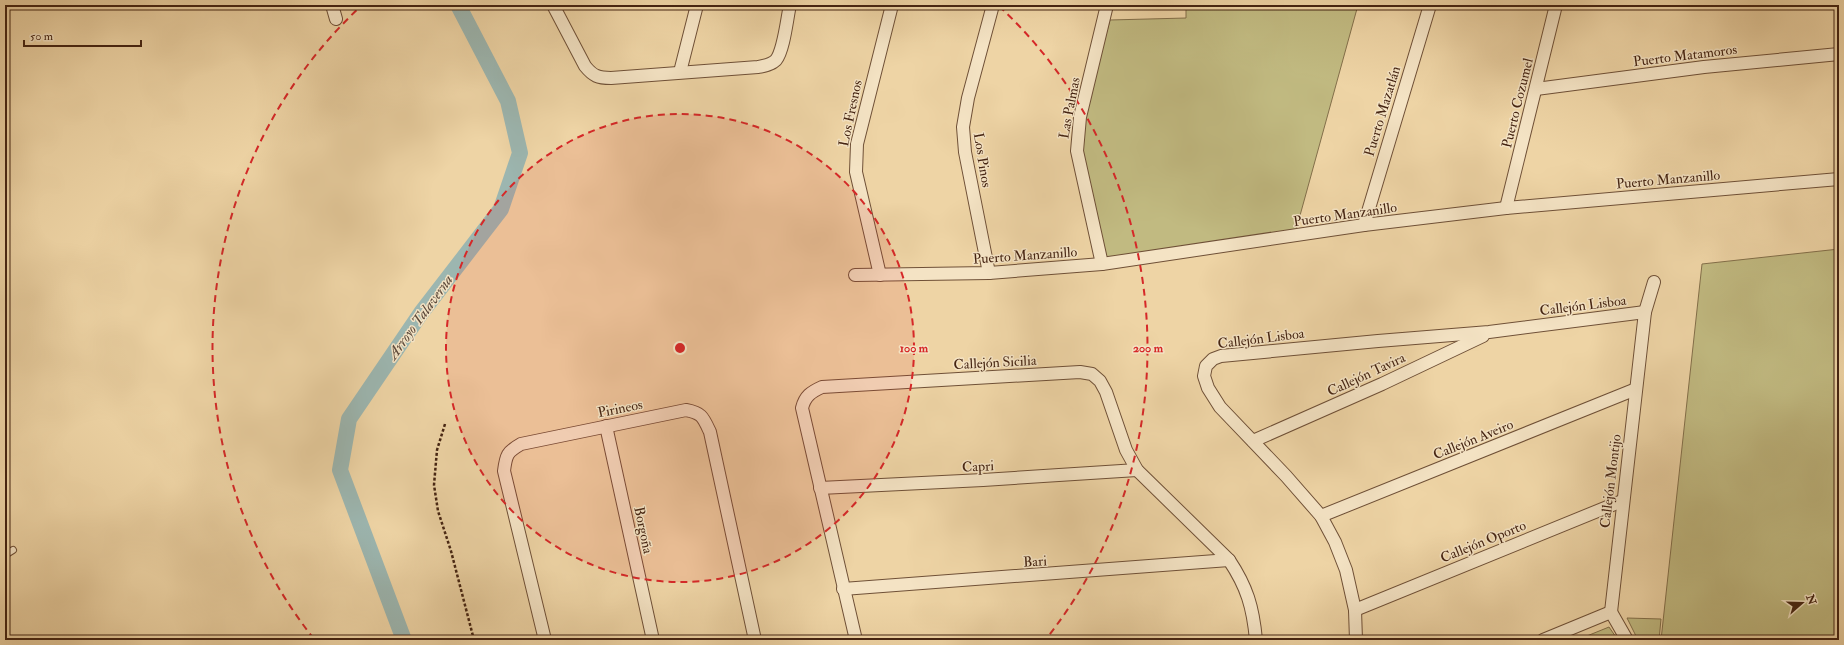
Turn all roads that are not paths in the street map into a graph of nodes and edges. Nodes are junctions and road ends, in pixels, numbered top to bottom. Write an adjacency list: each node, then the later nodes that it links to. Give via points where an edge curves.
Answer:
1 (332, 5): 10 (street)
2 (553, 5): 12 (street, via 585,66 599,78)
3 (697, 5): 12 (street)
4 (790, 5): 12 (street, via 780,53 769,65)
5 (892, 5): 20 (street, Los Fresnos, via 857,144 856,172)
6 (993, 5): 18 (street, Los Pinos, via 968,98 963,127)
7 (1107, 5): 17 (street, Las Palmas, via 1080,117 1077,151)
8 (1430, 5): 16 (street, Puerto Mazatlán)
9 (1556, 5): 13 (street, Puerto Cozumel)
10 (336, 19)
11 (1839, 54): 13 (street, Puerto Matamoros, via 1704,67)
12 (680, 72)
13 (1536, 89): 15 (street, Puerto Cozumel)
14 (1839, 179): 15 (street, Puerto Manzanillo)
15 (1506, 208): 16 (street, Puerto Manzanillo)
16 (1364, 225): 17 (street, Puerto Manzanillo)
17 (1102, 264): 18 (street, Puerto Manzanillo)
18 (989, 273): 20 (street, Puerto Manzanillo)
19 (855, 276): 20 (street, Puerto Manzanillo)
20 (880, 276)
21 (1654, 282): 22 (street, Callejón Montijo)
22 (1645, 312): 23 (street, Callejón Lisboa); 24 (street, Callejón Montijo)
23 (1489, 332): 26 (street, Callejón Tavira, via 1382,384); 26 (street, Callejón Lisboa, via 1229,355 1213,359 1206,366 1204,376 1208,388 1220,407)
24 (1636, 389): 29 (street, Callejón Montijo); 30 (street, Callejón Aveiro)
25 (606, 426): 37 (street, Pirineos, via 521,444 510,450 505,458 504,471); 38 (street, Borgoña); 39 (street, Pirineos, via 686,410 698,412 704,418 710,432)
26 (1253, 441): 30 (street, Callejón Lisboa)
27 (1137, 470): 28 (street, Capri); 28 (street, Callejón Sicilia, via 1126,450 1100,381 1092,374 1080,372 822,387 811,391 804,399 802,408); 33 (street, Callejón Sicilia)
28 (820, 488): 34 (street, Callejón Sicilia)
29 (1622, 501): 35 (street, Callejón Oporto); 36 (street, Callejón Montijo)
30 (1322, 516): 35 (street, Callejón Lisboa, via 1346,570)
31 (13, 550): 32 (lane)
32 (5, 555)
33 (1229, 560): 34 (street, Bari); 41 (street, Callejón Sicilia, via 1241,578 1251,602)
34 (842, 589): 40 (street, Callejón Sicilia)
35 (1355, 610): 42 (street, Callejón Lisboa)
36 (1611, 612): 43 (street); 44 (street)
37 (545, 640)
38 (653, 640)
39 (755, 640)
40 (856, 640)
41 (1256, 640)
42 (1356, 640)
43 (1543, 640)
44 (1627, 640)

